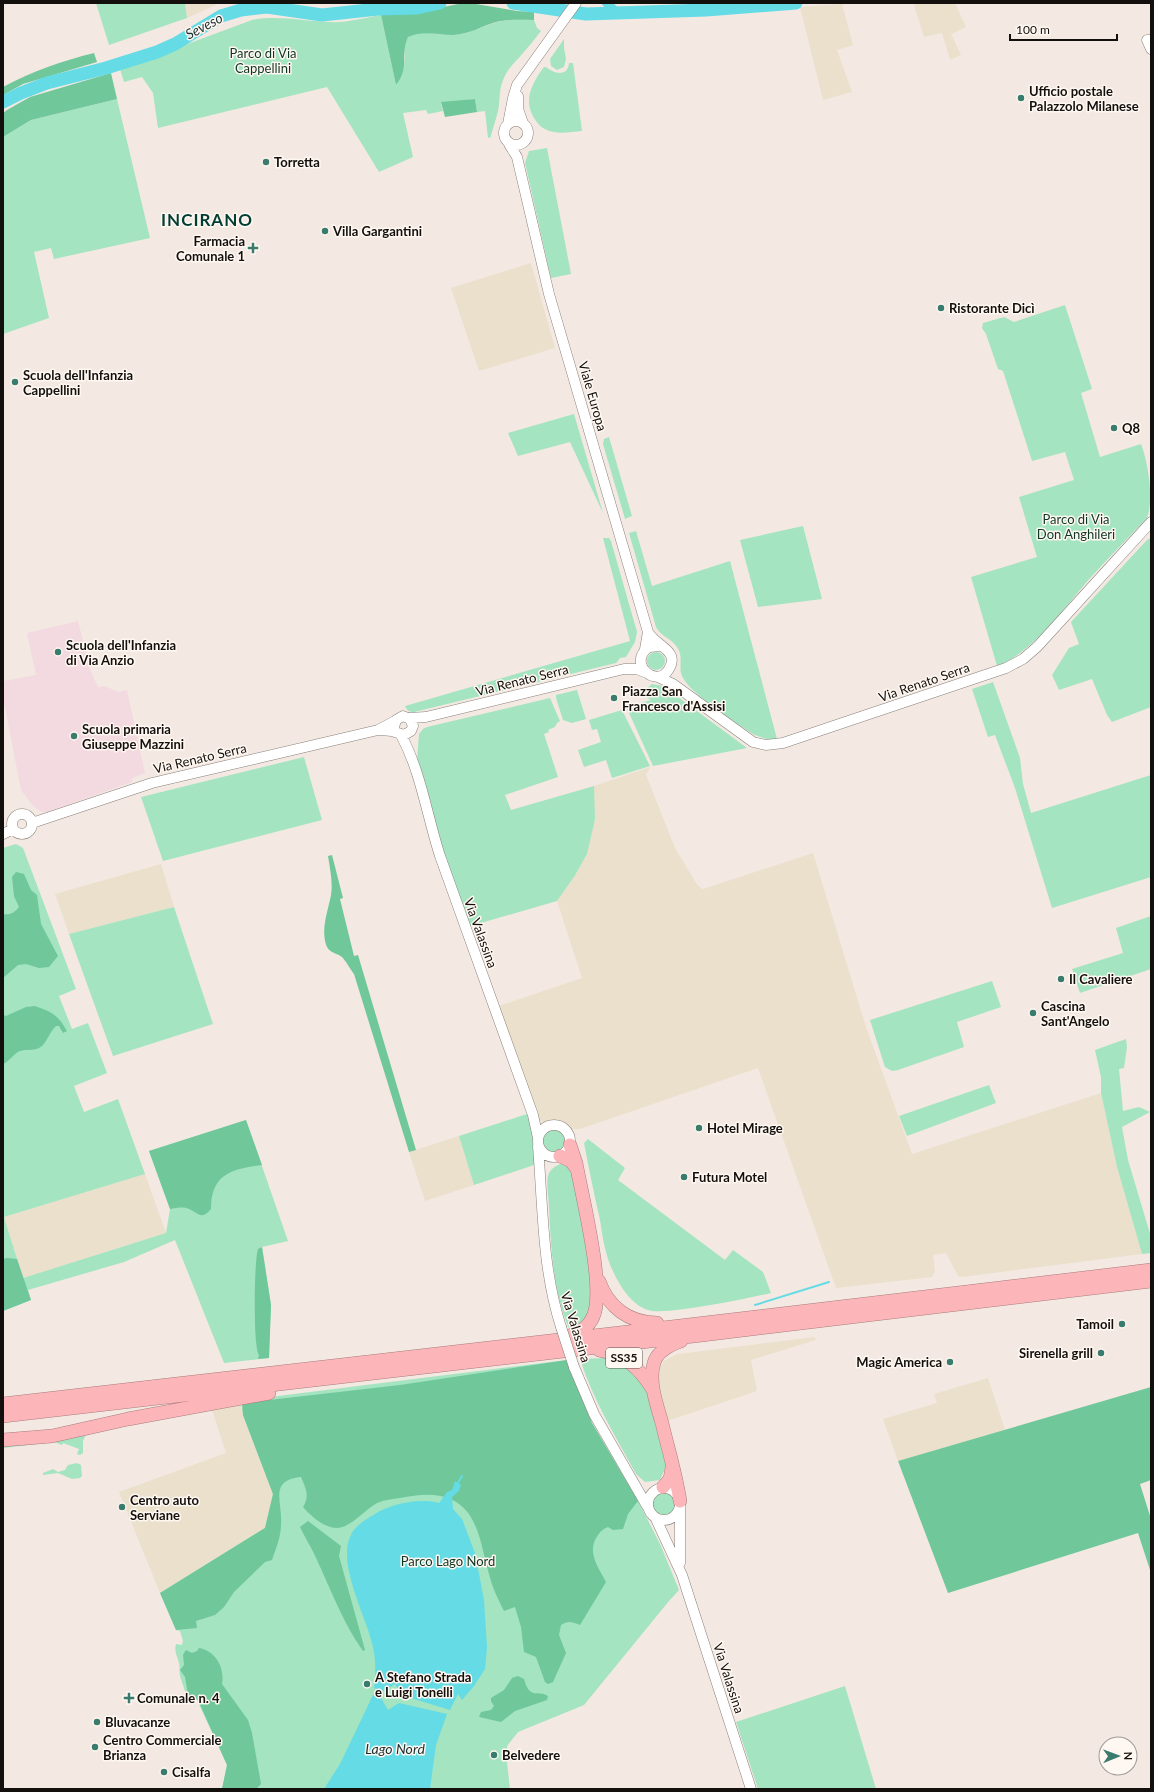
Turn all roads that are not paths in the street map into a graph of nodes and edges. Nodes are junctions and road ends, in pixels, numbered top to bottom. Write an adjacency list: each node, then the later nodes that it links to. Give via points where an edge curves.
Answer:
1 (576, 3): 2 (street)
2 (522, 78): 3 (street, via 518,104); 4 (street, via 515,91)
3 (523, 122): 4 (street); 5 (street, via 529,133)
4 (508, 124): 6 (street, via 504,134)
5 (524, 143): 6 (street, via 517,146); 7 (street, Viale Europa)
6 (509, 144): 7 (street, Viale Europa)
7 (519, 166): 10 (street, Viale Europa, via 549,294)
8 (1151, 522): 9 (street, Via Renato Serra)
9 (1147, 530): 17 (street, Via Renato Serra, via 1023,659 1006,668 784,743 766,745 753,742)
10 (648, 632): 11 (street, Viale Europa); 12 (street, Viale Europa)
11 (661, 646): 12 (street, via 652,646); 13 (street, via 670,653)
12 (643, 653): 14 (street, Via Renato Serra, via 635,663); 15 (street, via 641,664)
13 (671, 665): 16 (street, via 665,674); 17 (street, via 672,675)
14 (624, 669): 15 (street, Via Renato Serra, via 637,669); 18 (street, Via Renato Serra)
15 (647, 673): 16 (street)
16 (658, 677): 17 (street, Via Renato Serra)
17 (679, 688)
18 (426, 717): 19 (street, Via Renato Serra); 22 (street, Via Renato Serra)
19 (409, 718): 20 (street, via 400,717); 22 (street)
20 (395, 722): 21 (street, Via Renato Serra); 23 (street, via 394,727)
21 (378, 730): 23 (street, Via Renato Serra); 25 (street, Via Renato Serra, via 152,782)
22 (412, 730): 23 (street, via 406,735); 24 (street, Via Valassina)
23 (399, 734): 24 (street, Via Valassina)
24 (412, 757): 28 (street, Via Valassina, via 440,856)
25 (32, 823): 26 (street, via 25,834 19,834); 26 (street, via 28,816 17,814 12,821)
26 (13, 829): 27 (street)
27 (3, 834)
28 (533, 1115): 29 (street, via 539,1122); 30 (street, Via Valassina)
29 (548, 1126): 30 (street, via 542,1128); 31 (street, via 559,1126 565,1130 570,1136)
30 (538, 1142): 32 (street, via 543,1153); 34 (street, Via Valassina)
31 (570, 1145): 32 (street, via 566,1152); 33 (highway)
32 (557, 1156): 33 (highway, via 571,1161); 34 (street, via 546,1161)
33 (577, 1169): 36 (highway)
34 (540, 1171): 39 (street, Via Valassina, via 547,1266)
35 (1151, 1270): 38 (highway)
36 (596, 1273): 38 (highway, via 610,1303 628,1317 645,1323 673,1322); 39 (highway, via 596,1307 591,1321 584,1329)
37 (1151, 1281): 40 (highway)
38 (680, 1326): 39 (highway)
39 (560, 1333): 44 (highway); 48 (street, Via Valassina, bridge, via 594,1414)
40 (702, 1335): 41 (highway); 43 (highway, via 676,1343 657,1356 652,1370)
41 (579, 1349): 42 (highway); 43 (highway, SS35, via 606,1351 626,1359 642,1372)
42 (419, 1368): 45 (highway); 46 (highway, via 407,1375 297,1389 128,1419 52,1436)
43 (654, 1391): 47 (highway)
44 (3, 1404)
45 (3, 1416)
46 (3, 1440)
47 (672, 1466): 49 (highway, via 670,1479); 50 (highway)
48 (631, 1477): 49 (street, Via Valassina, via 644,1488); 51 (street, Via Valassina)
49 (659, 1488): 50 (street, via 673,1490); 51 (street, via 649,1496)
50 (680, 1504): 52 (street, via 675,1516 662,1520); 53 (street, Via Valassina)
51 (647, 1506): 52 (street)
52 (656, 1518): 53 (street, Via Valassina)
53 (682, 1575): 54 (street, Via Valassina)
54 (751, 1789)

